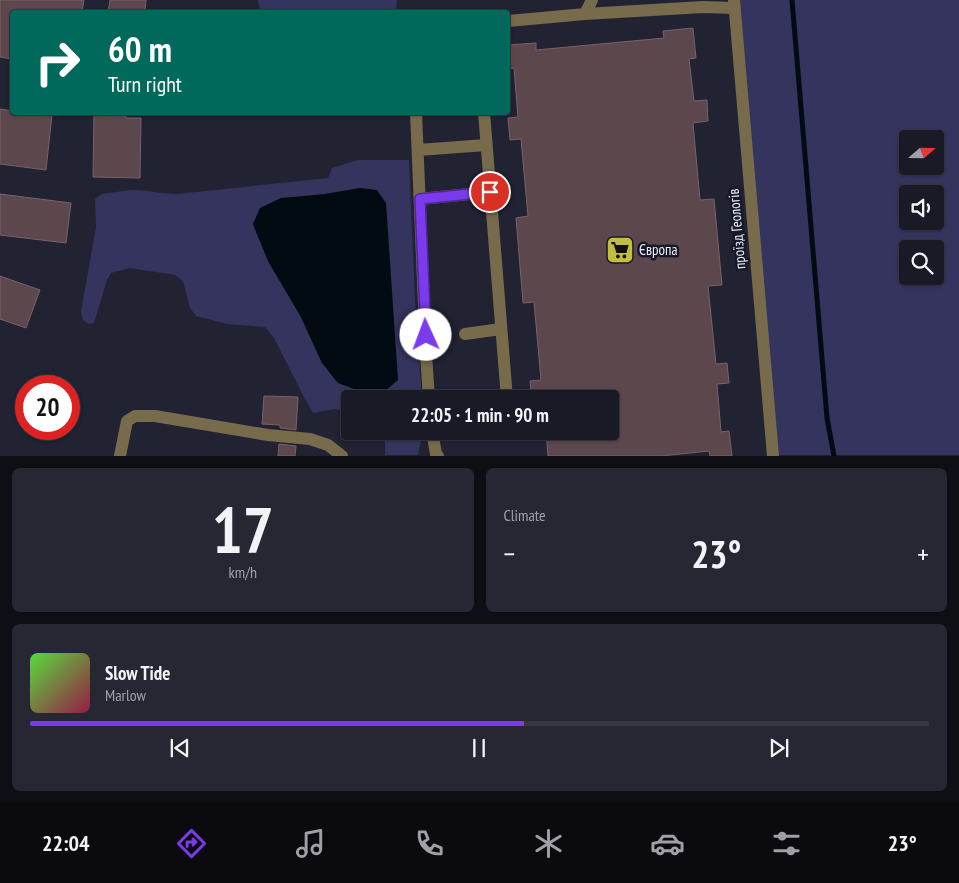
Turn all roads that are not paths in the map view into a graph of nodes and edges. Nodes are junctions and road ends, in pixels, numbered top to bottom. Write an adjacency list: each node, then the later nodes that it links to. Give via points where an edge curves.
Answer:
1 (592, 0): 3 (street)
2 (734, 4): 3 (street); 19 (street, проїзд Геологів)
3 (585, 14): 4 (street)
4 (510, 21)
5 (416, 115): 8 (street)
6 (484, 115): 7 (street)
7 (486, 145): 8 (street); 9 (street)
8 (418, 150): 10 (street)
9 (490, 192): 10 (street); 11 (street)
10 (420, 199): 13 (street)
11 (501, 329): 12 (street); 14 (street)
12 (465, 334)
13 (429, 390)
14 (506, 390)
15 (434, 440): 18 (street)
16 (120, 456): 17 (street, via 126,421 134,416 155,416 310,439 328,445)
17 (342, 456)
18 (438, 456)
19 (773, 456)

